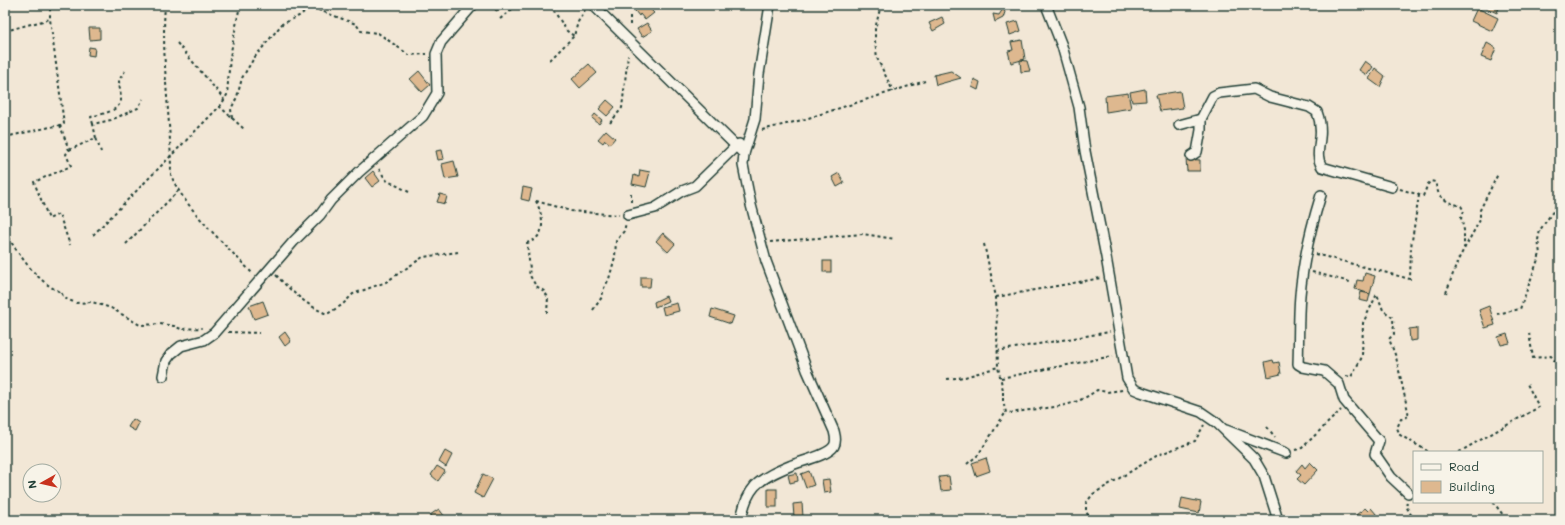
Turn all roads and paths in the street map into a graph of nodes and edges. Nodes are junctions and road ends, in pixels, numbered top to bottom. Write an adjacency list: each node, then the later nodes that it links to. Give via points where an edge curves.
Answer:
1 (50, 5): 14 (path)
2 (165, 5): 42 (path, via 164,61)
3 (240, 5): 25 (path, via 230,57 227,95)
4 (473, 5): 19 (street, via 441,42)
5 (518, 5): 13 (path)
6 (550, 5): 16 (path, via 567,31)
7 (586, 5): 16 (path)
8 (593, 5): 17 (street)
9 (770, 5): 34 (street, via 755,119)
10 (881, 5): 23 (path, via 875,29 877,58)
11 (1046, 5): 65 (street, via 1062,46 1079,107)
12 (630, 16): 17 (path)
13 (500, 19)
14 (50, 20): 15 (path); 31 (path, via 64,124)
15 (5, 31)
16 (574, 36): 20 (path)
17 (630, 41): 29 (path, via 622,108); 37 (street)
18 (177, 43): 25 (path)
19 (436, 54): 27 (path, via 409,55 378,33 361,31 356,24 316,9 308,9 282,24 254,58 242,78 237,97 230,108); 43 (street, via 437,93 432,105 423,116)
20 (550, 60)
21 (125, 71): 30 (path, via 118,80 119,105 115,110 91,117)
22 (925, 81): 23 (path)
23 (892, 92): 34 (path)
24 (143, 99): 30 (path, via 138,108 111,120)
25 (224, 99): 26 (path)
26 (219, 106): 27 (path); 42 (path)
27 (232, 118): 33 (path)
28 (1201, 119): 32 (street); 41 (street, via 1197,152); 45 (street, via 1213,96 1247,89 1309,107 1317,112 1319,118 1318,161 1322,167)
29 (610, 123)
30 (93, 124): 36 (path)
31 (60, 125): 35 (path); 38 (path)
32 (1179, 125)
33 (244, 130)
34 (750, 135): 37 (street); 40 (street)
35 (5, 138)
36 (96, 138): 38 (path); 39 (path)
37 (735, 147): 40 (street); 52 (street, via 695,186 654,208)
38 (69, 150): 59 (path, via 66,154 71,166 34,182 49,219 59,214)
39 (101, 152)
40 (744, 154): 56 (street, via 746,183)
41 (1191, 156)
42 (171, 157): 46 (path, via 171,175); 54 (path)
43 (372, 159): 47 (path, via 386,180); 63 (street)
44 (1498, 174): 60 (path, via 1480,210 1480,220)
45 (1392, 187): 50 (path)
46 (178, 191): 57 (path); 66 (path)
47 (409, 192)
48 (631, 193): 52 (path)
49 (1321, 195): 62 (street)
50 (1419, 195): 60 (path, via 1423,196 1431,181 1436,182 1439,195 1448,202 1461,206 1464,211 1461,218); 62 (path, via 1411,247 1410,279)
51 (1560, 206): 72 (path, via 1556,207 1540,230 1540,254 1520,309)
52 (628, 215): 70 (path, via 624,231 616,241 609,279 602,297); 71 (path, via 571,211 536,201 541,213 542,226 540,235 527,243 529,274 536,286 548,297)
53 (5, 233): 74 (path, via 20,256 50,288 61,292 64,298 76,303 92,302 111,308 140,325 160,324 181,329 199,328)
54 (93, 235)
55 (894, 239): 56 (path, via 863,234)
56 (761, 243): 99 (street, via 788,321 836,441 830,450 764,478 754,487 743,507)
57 (126, 244)
58 (984, 244): 69 (path)
59 (70, 245)
60 (1464, 248): 68 (path)
61 (458, 252): 63 (path, via 423,257 386,282 353,294 342,305 327,314 313,308 293,293)
62 (1308, 252): 64 (street)
63 (270, 268): 66 (street)
64 (1303, 269): 67 (path); 84 (street, via 1298,364 1324,370)
65 (1109, 276): 69 (path); 73 (street)
66 (259, 280): 74 (street)
67 (1350, 282)
68 (1446, 292)
69 (996, 297): 77 (path)
70 (593, 310)
71 (547, 313)
72 (1497, 314)
73 (1118, 330): 77 (path); 78 (street)
74 (216, 331): 75 (path); 81 (street, via 204,340 181,346 171,354 166,360)
75 (259, 333)
76 (1529, 333): 80 (path, via 1533,358 1551,356)
77 (997, 351): 79 (path)
78 (1122, 354): 82 (path); 86 (street, via 1127,378)
79 (998, 367): 82 (path); 83 (path, via 965,378)
80 (1560, 368)
81 (162, 376)
82 (1001, 378): 88 (path)
83 (947, 379)
84 (1339, 384): 87 (street, via 1344,400); 92 (path, via 1345,376 1351,377 1362,357 1363,323 1377,294 1383,310 1393,318 1394,334 1389,339 1396,357 1409,416 1401,419 1397,428 1400,435)
85 (1527, 384): 93 (path, via 1539,407)
86 (1134, 388): 88 (path, via 1107,392 1097,390 1072,404 1012,414); 89 (street, via 1153,397 1201,412)
87 (1348, 404): 94 (path, via 1302,448); 96 (street, via 1378,441 1375,454)
88 (1006, 412): 95 (path, via 978,455)
89 (1208, 417): 91 (street); 100 (path, via 1195,441 1158,455 1093,494 1086,503 1086,512)
90 (1267, 427): 94 (path)
91 (1223, 428): 94 (street); 102 (street, via 1254,459 1264,476)
92 (1427, 451)
93 (1461, 451)
94 (1286, 453)
95 (968, 464)
96 (1408, 493): 103 (path, via 1406,506)
97 (1494, 503): 104 (path)
98 (1188, 515): 101 (path)
99 (741, 520)
100 (1092, 520)
101 (1187, 520)
102 (1278, 520)
103 (1414, 520)
104 (1506, 520)

